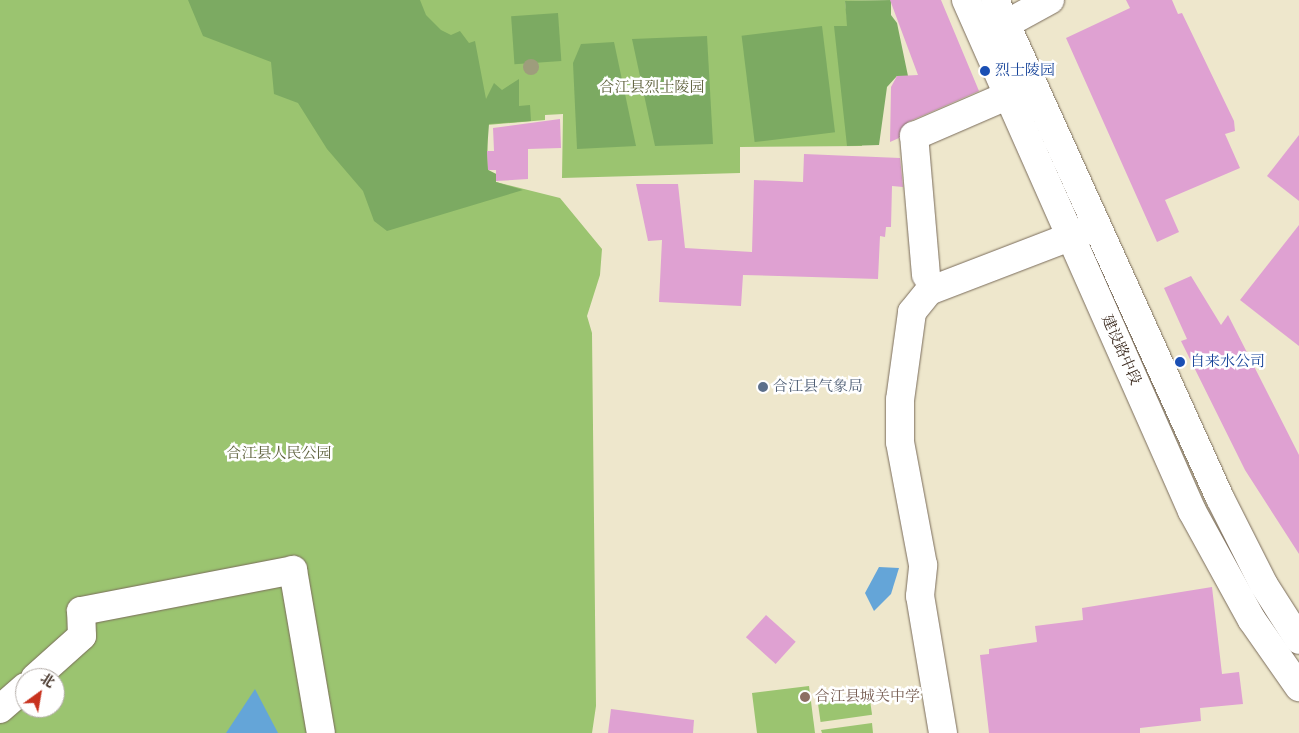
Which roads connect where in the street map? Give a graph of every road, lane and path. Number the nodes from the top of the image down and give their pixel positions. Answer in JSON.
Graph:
{"nodes":[{"id":1,"x":966,"y":0,"type":"edge"},
{"id":2,"x":996,"y":0,"type":"edge"},
{"id":3,"x":1050,"y":0,"type":"edge"},
{"id":4,"x":995,"y":30,"type":"junction"},
{"id":5,"x":1011,"y":94,"type":"junction"},
{"id":6,"x":1083,"y":232,"type":"junction"},
{"id":7,"x":926,"y":275,"type":"dead end"},
{"id":8,"x":1299,"y":640,"type":"edge"},
{"id":9,"x":46,"y":668,"type":"edge"},
{"id":10,"x":1299,"y":686,"type":"edge"},
{"id":11,"x":15,"y":696,"type":"edge"},
{"id":12,"x":0,"y":709,"type":"edge"},
{"id":13,"x":321,"y":733,"type":"edge"},
{"id":14,"x":943,"y":733,"type":"edge"}],
"edges":[{"from":1,"to":4,"type":"main road","name":"建设路中段"},
{"from":2,"to":4,"type":"main road","name":"建设路中段"},
{"from":3,"to":4,"type":"main road"},
{"from":4,"to":5,"type":"main road","name":"建设路中段"},
{"from":4,"to":6,"type":"main road","name":"建设路中段"},
{"from":5,"to":6,"type":"main road","name":"建设路中段"},
{"from":5,"to":7,"type":"main road"},
{"from":6,"to":8,"type":"main road","name":"建设路中段"},
{"from":6,"to":10,"type":"main road","name":"建设路中段"},
{"from":6,"to":14,"type":"main road"},
{"from":9,"to":13,"type":"main road"},
{"from":11,"to":12,"type":"main road"}]}
